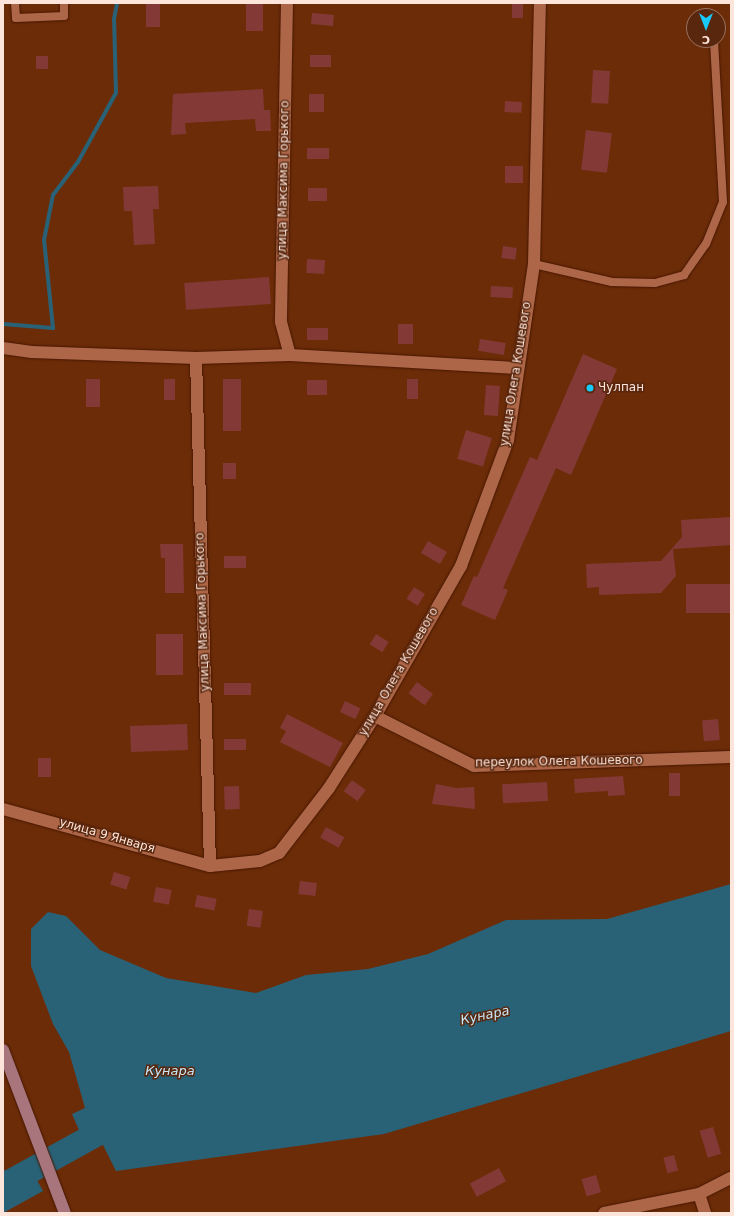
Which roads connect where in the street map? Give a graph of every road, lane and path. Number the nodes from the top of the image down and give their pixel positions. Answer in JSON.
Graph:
{"nodes":[{"id":1,"x":15,"y":3,"type":"edge"},
{"id":2,"x":64,"y":3,"type":"edge"},
{"id":3,"x":287,"y":3,"type":"edge"},
{"id":4,"x":540,"y":3,"type":"edge"},
{"id":5,"x":714,"y":48,"type":"edge"},
{"id":6,"x":534,"y":264,"type":"junction"},
{"id":7,"x":3,"y":348,"type":"edge"},
{"id":8,"x":290,"y":355,"type":"junction"},
{"id":9,"x":196,"y":358,"type":"junction"},
{"id":10,"x":518,"y":368,"type":"junction"},
{"id":11,"x":375,"y":716,"type":"junction"},
{"id":12,"x":731,"y":757,"type":"edge"},
{"id":13,"x":3,"y":809,"type":"edge"},
{"id":14,"x":210,"y":866,"type":"junction"},
{"id":15,"x":3,"y":1050,"type":"edge"},
{"id":16,"x":731,"y":1178,"type":"edge"},
{"id":17,"x":699,"y":1194,"type":"junction"},
{"id":18,"x":65,"y":1213,"type":"edge"},
{"id":19,"x":604,"y":1213,"type":"edge"},
{"id":20,"x":705,"y":1213,"type":"edge"}],
"edges":[{"from":1,"to":2,"type":"lane"},
{"from":3,"to":8,"type":"street","name":"улица Максима Горького"},
{"from":4,"to":6,"type":"street","name":"улица Олега Кошевого"},
{"from":5,"to":6,"type":"lane"},
{"from":6,"to":10,"type":"street","name":"улица Олега Кошевого"},
{"from":7,"to":9,"type":"street"},
{"from":8,"to":9,"type":"street"},
{"from":8,"to":10,"type":"street"},
{"from":9,"to":14,"type":"street","name":"улица Максима Горького"},
{"from":10,"to":11,"type":"street","name":"улица Олега Кошевого"},
{"from":11,"to":12,"type":"street","name":"переулок Олега Кошевого"},
{"from":11,"to":14,"type":"street","name":"улица Олега Кошевого"},
{"from":13,"to":14,"type":"street","name":"улица 9 Января"},
{"from":15,"to":18,"type":"street"},
{"from":16,"to":17,"type":"street"},
{"from":17,"to":19,"type":"street"},
{"from":17,"to":20,"type":"street"}]}
